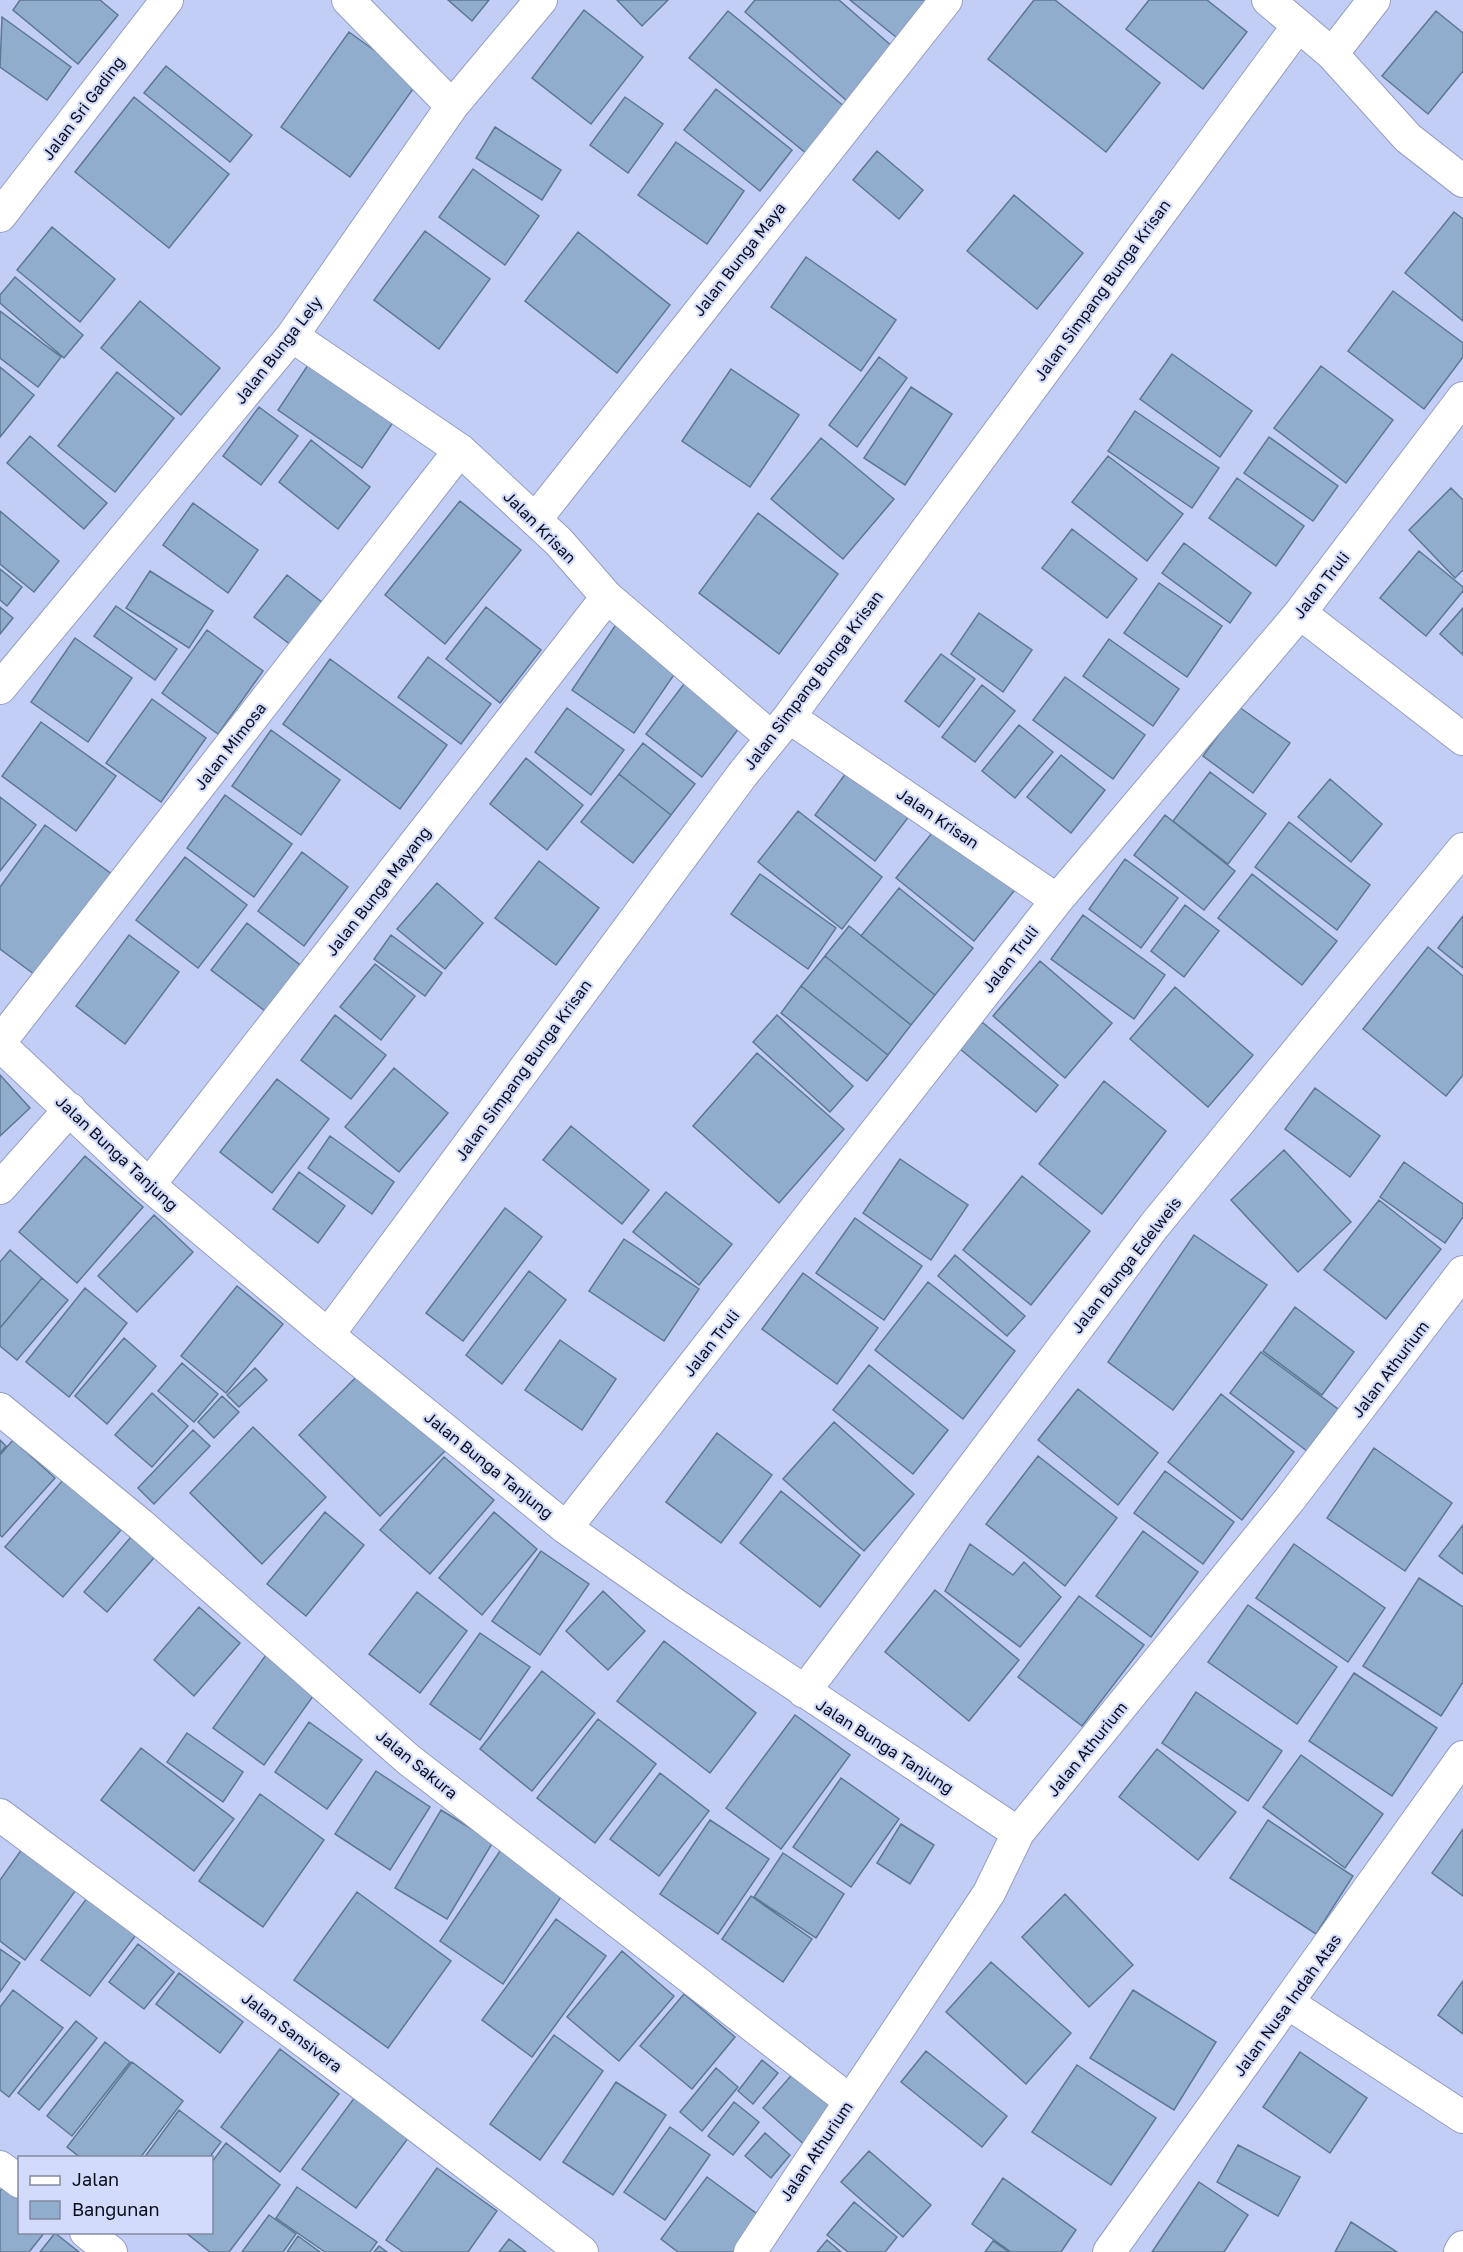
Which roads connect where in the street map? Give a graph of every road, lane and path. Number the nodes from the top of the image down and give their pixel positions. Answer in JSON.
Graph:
{"nodes":[{"id":1,"x":167,"y":0,"type":"edge"},
{"id":2,"x":348,"y":0,"type":"edge"},
{"id":3,"x":541,"y":0,"type":"edge"},
{"id":4,"x":946,"y":0,"type":"edge"},
{"id":5,"x":1268,"y":0,"type":"edge"},
{"id":6,"x":1374,"y":0,"type":"edge"},
{"id":7,"x":1298,"y":26,"type":"junction"},
{"id":8,"x":1332,"y":54,"type":"junction"},
{"id":9,"x":452,"y":106,"type":"junction"},
{"id":10,"x":1463,"y":181,"type":"edge"},
{"id":11,"x":0,"y":216,"type":"edge"},
{"id":12,"x":292,"y":336,"type":"junction"},
{"id":13,"x":1463,"y":398,"type":"edge"},
{"id":14,"x":460,"y":450,"type":"junction"},
{"id":15,"x":535,"y":520,"type":"junction"},
{"id":16,"x":607,"y":597,"type":"junction"},
{"id":17,"x":1300,"y":613,"type":"junction"},
{"id":18,"x":0,"y":688,"type":"edge"},
{"id":19,"x":780,"y":727,"type":"junction"},
{"id":20,"x":1463,"y":739,"type":"edge"},
{"id":21,"x":1463,"y":849,"type":"edge"},
{"id":22,"x":1057,"y":900,"type":"junction"},
{"id":23,"x":0,"y":1044,"type":"edge"},
{"id":24,"x":70,"y":1109,"type":"junction"},
{"id":25,"x":149,"y":1185,"type":"junction"},
{"id":26,"x":0,"y":1188,"type":"edge"},
{"id":27,"x":1463,"y":1272,"type":"edge"},
{"id":28,"x":327,"y":1335,"type":"junction"},
{"id":29,"x":0,"y":1409,"type":"edge"},
{"id":30,"x":566,"y":1528,"type":"junction"},
{"id":31,"x":804,"y":1692,"type":"junction"},
{"id":32,"x":1463,"y":1757,"type":"edge"},
{"id":33,"x":0,"y":1815,"type":"edge"},
{"id":34,"x":1018,"y":1833,"type":"junction"},
{"id":35,"x":1288,"y":2003,"type":"junction"},
{"id":36,"x":850,"y":2101,"type":"junction"},
{"id":37,"x":1463,"y":2116,"type":"edge"},
{"id":38,"x":0,"y":2167,"type":"edge"},
{"id":39,"x":18,"y":2180,"type":"edge"},
{"id":40,"x":88,"y":2234,"type":"edge"},
{"id":41,"x":1463,"y":2247,"type":"edge"},
{"id":42,"x":111,"y":2252,"type":"edge"},
{"id":43,"x":582,"y":2252,"type":"edge"},
{"id":44,"x":750,"y":2252,"type":"edge"},
{"id":45,"x":1109,"y":2252,"type":"edge"},
{"id":46,"x":1460,"y":2252,"type":"edge"}],
"edges":[{"from":1,"to":11,"type":"street","name":"Jalan Sri Gading"},
{"from":2,"to":9,"type":"street"},
{"from":3,"to":9,"type":"street","name":"Jalan Bunga Lely"},
{"from":4,"to":15,"type":"street","name":"Jalan Bunga Maya"},
{"from":5,"to":7,"type":"street"},
{"from":6,"to":8,"type":"street"},
{"from":7,"to":8,"type":"street"},
{"from":7,"to":19,"type":"street","name":"Jalan Simpang Bunga Krisan"},
{"from":8,"to":10,"type":"street"},
{"from":9,"to":12,"type":"street","name":"Jalan Bunga Lely"},
{"from":12,"to":14,"type":"street","name":"Jalan Krisan"},
{"from":12,"to":18,"type":"street","name":"Jalan Bunga Lely"},
{"from":13,"to":17,"type":"street","name":"Jalan Truli"},
{"from":14,"to":15,"type":"street","name":"Jalan Krisan"},
{"from":14,"to":23,"type":"street","name":"Jalan Mimosa"},
{"from":15,"to":16,"type":"street","name":"Jalan Krisan"},
{"from":16,"to":19,"type":"street","name":"Jalan Krisan"},
{"from":16,"to":25,"type":"street","name":"Jalan Bunga Mayang"},
{"from":17,"to":20,"type":"street"},
{"from":17,"to":22,"type":"street","name":"Jalan Truli"},
{"from":19,"to":22,"type":"street","name":"Jalan Krisan"},
{"from":19,"to":28,"type":"street","name":"Jalan Simpang Bunga Krisan"},
{"from":21,"to":31,"type":"street","name":"Jalan Bunga Edelweis"},
{"from":22,"to":30,"type":"street","name":"Jalan Truli"},
{"from":23,"to":24,"type":"street","name":"Jalan Bunga Tanjung"},
{"from":24,"to":25,"type":"street","name":"Jalan Bunga Tanjung"},
{"from":24,"to":26,"type":"street"},
{"from":25,"to":28,"type":"street","name":"Jalan Bunga Tanjung"},
{"from":27,"to":34,"type":"street","name":"Jalan Athurium"},
{"from":28,"to":30,"type":"street","name":"Jalan Bunga Tanjung"},
{"from":29,"to":36,"type":"street","name":"Jalan Sakura"},
{"from":30,"to":31,"type":"street","name":"Jalan Bunga Tanjung"},
{"from":31,"to":34,"type":"street","name":"Jalan Bunga Tanjung"},
{"from":32,"to":35,"type":"street","name":"Jalan Nusa Indah Atas"},
{"from":33,"to":43,"type":"street","name":"Jalan Sansivera"},
{"from":34,"to":36,"type":"street","name":"Jalan Athurium"},
{"from":35,"to":37,"type":"street"},
{"from":35,"to":45,"type":"street","name":"Jalan Nusa Indah Atas"},
{"from":36,"to":44,"type":"street","name":"Jalan Athurium"},
{"from":38,"to":39,"type":"street"},
{"from":40,"to":42,"type":"street"},
{"from":41,"to":46,"type":"street"}]}
